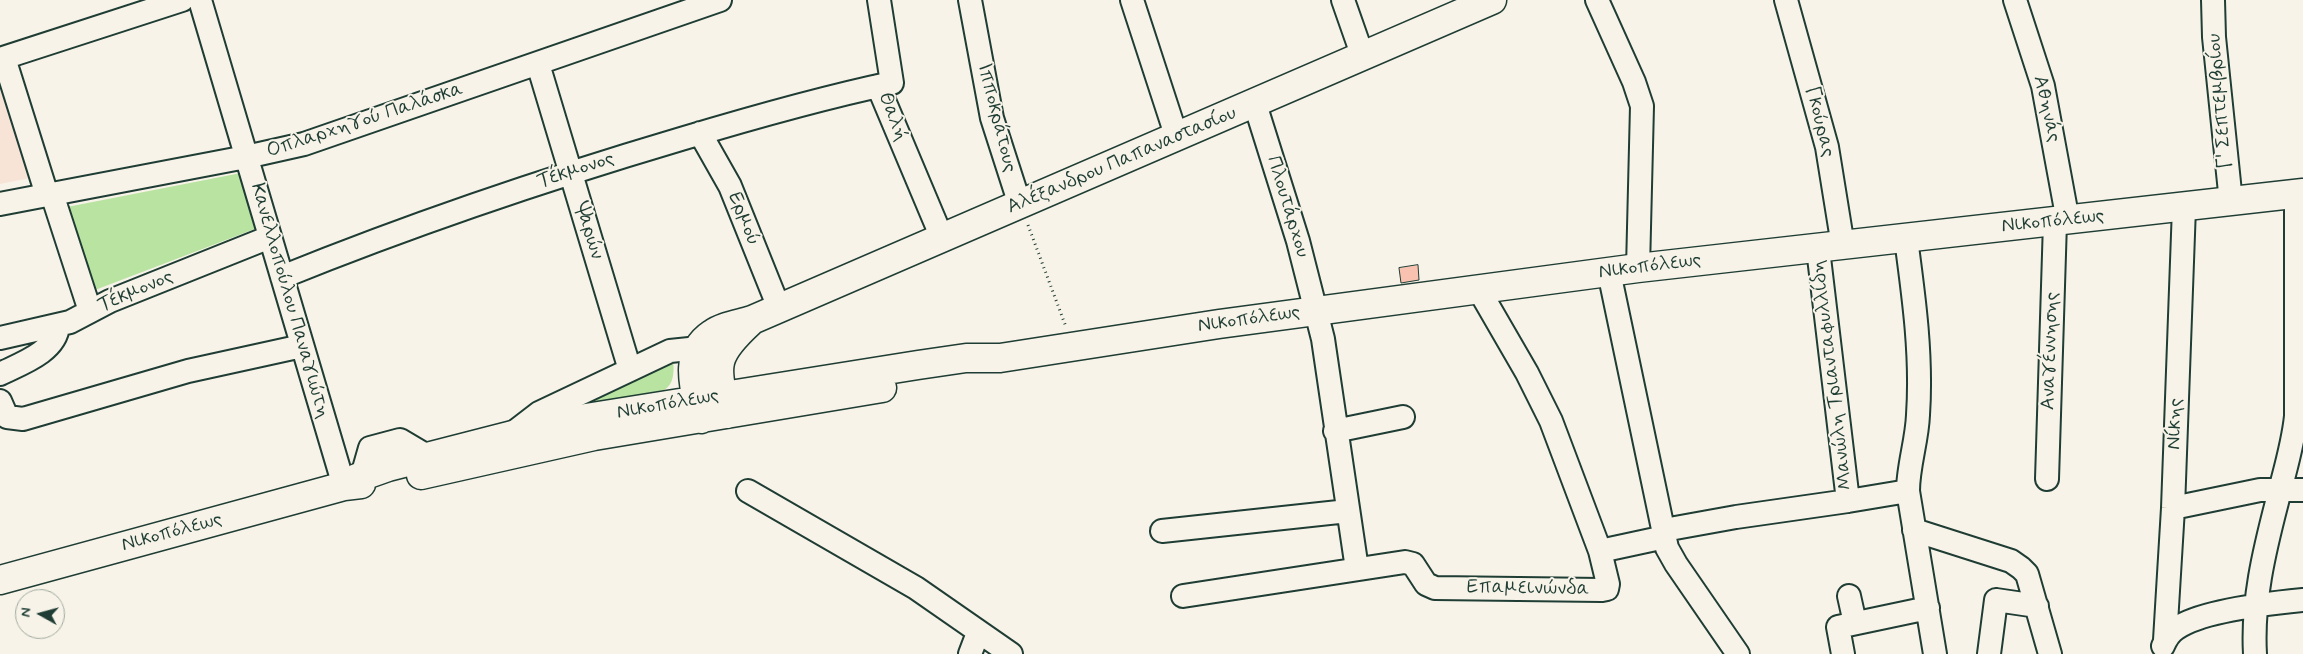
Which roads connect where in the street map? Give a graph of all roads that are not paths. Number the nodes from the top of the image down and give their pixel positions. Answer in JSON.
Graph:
{"nodes":[{"id":1,"x":182,"y":0,"type":"edge"},
{"id":2,"x":200,"y":0,"type":"edge"},
{"id":3,"x":720,"y":0,"type":"edge"},
{"id":4,"x":879,"y":0,"type":"edge"},
{"id":5,"x":970,"y":0,"type":"edge"},
{"id":6,"x":1132,"y":0,"type":"edge"},
{"id":7,"x":1343,"y":0,"type":"edge"},
{"id":8,"x":1492,"y":0,"type":"edge"},
{"id":9,"x":1597,"y":0,"type":"edge"},
{"id":10,"x":1786,"y":0,"type":"edge"},
{"id":11,"x":2015,"y":0,"type":"edge"},
{"id":12,"x":2212,"y":0,"type":"edge"},
{"id":13,"x":1363,"y":56,"type":"junction"},
{"id":14,"x":2,"y":58,"type":"edge"},
{"id":15,"x":538,"y":64,"type":"junction"},
{"id":16,"x":878,"y":86,"type":"junction"},
{"id":17,"x":1255,"y":104,"type":"junction"},
{"id":18,"x":700,"y":133,"type":"junction"},
{"id":19,"x":1177,"y":138,"type":"junction"},
{"id":20,"x":246,"y":158,"type":"junction"},
{"id":21,"x":570,"y":172,"type":"junction"},
{"id":22,"x":2299,"y":193,"type":"edge"},
{"id":23,"x":50,"y":195,"type":"junction"},
{"id":24,"x":2231,"y":202,"type":"junction"},
{"id":25,"x":0,"y":204,"type":"edge"},
{"id":26,"x":1020,"y":205,"type":"junction"},
{"id":27,"x":2184,"y":207,"type":"junction"},
{"id":28,"x":2062,"y":222,"type":"junction"},
{"id":29,"x":270,"y":237,"type":"junction"},
{"id":30,"x":942,"y":238,"type":"junction"},
{"id":31,"x":1906,"y":239,"type":"junction"},
{"id":32,"x":1831,"y":247,"type":"junction"},
{"id":33,"x":1638,"y":268,"type":"junction"},
{"id":34,"x":1609,"y":272,"type":"junction"},
{"id":35,"x":282,"y":277,"type":"junction"},
{"id":36,"x":1478,"y":290,"type":"junction"},
{"id":37,"x":779,"y":308,"type":"junction"},
{"id":38,"x":1317,"y":310,"type":"junction"},
{"id":39,"x":90,"y":311,"type":"junction"},
{"id":40,"x":58,"y":326,"type":"junction"},
{"id":41,"x":746,"y":326,"type":"junction"},
{"id":42,"x":0,"y":338,"type":"edge"},
{"id":43,"x":302,"y":346,"type":"junction"},
{"id":44,"x":699,"y":348,"type":"junction"},
{"id":45,"x":1000,"y":358,"type":"junction"},
{"id":46,"x":630,"y":370,"type":"junction"},
{"id":47,"x":0,"y":374,"type":"edge"},
{"id":48,"x":755,"y":391,"type":"junction"},
{"id":49,"x":0,"y":402,"type":"edge"},
{"id":50,"x":712,"y":408,"type":"junction"},
{"id":51,"x":1403,"y":417,"type":"dead end"},
{"id":52,"x":2301,"y":420,"type":"edge"},
{"id":53,"x":1335,"y":431,"type":"junction"},
{"id":54,"x":513,"y":434,"type":"junction"},
{"id":55,"x":2047,"y":479,"type":"dead end"},
{"id":56,"x":353,"y":481,"type":"junction"},
{"id":57,"x":2280,"y":489,"type":"junction"},
{"id":58,"x":2303,"y":490,"type":"edge"},
{"id":59,"x":748,"y":491,"type":"dead end"},
{"id":60,"x":1908,"y":491,"type":"junction"},
{"id":61,"x":1848,"y":501,"type":"junction"},
{"id":62,"x":2173,"y":508,"type":"junction"},
{"id":63,"x":1348,"y":511,"type":"junction"},
{"id":64,"x":1914,"y":530,"type":"junction"},
{"id":65,"x":1162,"y":531,"type":"dead end"},
{"id":66,"x":1664,"y":534,"type":"junction"},
{"id":67,"x":1600,"y":551,"type":"junction"},
{"id":68,"x":1357,"y":569,"type":"junction"},
{"id":69,"x":0,"y":580,"type":"edge"},
{"id":70,"x":1183,"y":596,"type":"dead end"},
{"id":71,"x":1850,"y":596,"type":"dead end"},
{"id":72,"x":2303,"y":600,"type":"edge"},
{"id":73,"x":2037,"y":606,"type":"junction"},
{"id":74,"x":2255,"y":606,"type":"junction"},
{"id":75,"x":1928,"y":608,"type":"junction"},
{"id":76,"x":1855,"y":623,"type":"junction"},
{"id":77,"x":978,"y":633,"type":"junction"},
{"id":78,"x":2163,"y":647,"type":"edge"},
{"id":79,"x":970,"y":654,"type":"edge"},
{"id":80,"x":1011,"y":654,"type":"edge"},
{"id":81,"x":1738,"y":654,"type":"edge"},
{"id":82,"x":1843,"y":654,"type":"edge"},
{"id":83,"x":1935,"y":654,"type":"edge"},
{"id":84,"x":1989,"y":654,"type":"edge"},
{"id":85,"x":2050,"y":654,"type":"edge"},
{"id":86,"x":2255,"y":654,"type":"edge"}],
"edges":[{"from":1,"to":14,"type":"street"},
{"from":2,"to":20,"type":"street","name":"Κανελλοπούλου Παναγιώτη"},
{"from":3,"to":15,"type":"street","name":"Οπλαρχηγού Παλάσκα"},
{"from":4,"to":16,"type":"street","name":"Θαλή"},
{"from":5,"to":26,"type":"street","name":"Ιπποκράτους"},
{"from":6,"to":19,"type":"street"},
{"from":7,"to":13,"type":"street"},
{"from":8,"to":13,"type":"main road","name":"Αλέξανδρου Παπαναστασίου"},
{"from":9,"to":33,"type":"street"},
{"from":10,"to":32,"type":"street","name":"Γκούρας"},
{"from":11,"to":28,"type":"street","name":"Αθηνάς"},
{"from":12,"to":24,"type":"street","name":"Γ' Σεπτεμβρίου"},
{"from":13,"to":17,"type":"main road","name":"Αλέξανδρου Παπαναστασίου"},
{"from":14,"to":23,"type":"street"},
{"from":15,"to":20,"type":"street","name":"Οπλαρχηγού Παλάσκα"},
{"from":15,"to":21,"type":"street","name":"Ψαρών"},
{"from":16,"to":18,"type":"street","name":"Τέκμονος"},
{"from":16,"to":30,"type":"street","name":"Θαλή"},
{"from":17,"to":19,"type":"main road","name":"Αλέξανδρου Παπαναστασίου"},
{"from":17,"to":38,"type":"street","name":"Πλουτάρχου"},
{"from":18,"to":21,"type":"street","name":"Τέκμονος"},
{"from":18,"to":37,"type":"street","name":"Ερμού"},
{"from":19,"to":26,"type":"main road","name":"Αλέξανδρου Παπαναστασίου"},
{"from":20,"to":23,"type":"street","name":"Οπλαρχηγού Παλάσκα"},
{"from":20,"to":29,"type":"street","name":"Κανελλοπούλου Παναγιώτη"},
{"from":21,"to":35,"type":"street","name":"Τέκμονος"},
{"from":21,"to":46,"type":"street","name":"Ψαρών"},
{"from":22,"to":24,"type":"main road","name":"Νικοπόλεως"},
{"from":22,"to":52,"type":"street"},
{"from":23,"to":25,"type":"street","name":"Οπλαρχηγού Παλάσκα"},
{"from":23,"to":39,"type":"street"},
{"from":24,"to":27,"type":"main road","name":"Νικοπόλεως"},
{"from":26,"to":30,"type":"main road","name":"Αλέξανδρου Παπαναστασίου"},
{"from":27,"to":28,"type":"main road","name":"Νικοπόλεως"},
{"from":27,"to":62,"type":"street","name":"Νίκης"},
{"from":28,"to":31,"type":"main road","name":"Νικοπόλεως"},
{"from":28,"to":55,"type":"street","name":"Αναγέννησης"},
{"from":29,"to":35,"type":"street","name":"Κανελλοπούλου Παναγιώτη"},
{"from":29,"to":39,"type":"street","name":"Τέκμονος"},
{"from":30,"to":37,"type":"main road","name":"Αλέξανδρου Παπαναστασίου"},
{"from":31,"to":32,"type":"main road","name":"Νικοπόλεως"},
{"from":31,"to":60,"type":"street"},
{"from":32,"to":33,"type":"main road","name":"Νικοπόλεως"},
{"from":32,"to":61,"type":"street","name":"Μανώλη Τριανταφυλλίδη"},
{"from":33,"to":34,"type":"main road","name":"Νικοπόλεως"},
{"from":34,"to":36,"type":"main road","name":"Νικοπόλεως"},
{"from":34,"to":66,"type":"street"},
{"from":35,"to":43,"type":"street","name":"Κανελλοπούλου Παναγιώτη"},
{"from":36,"to":38,"type":"main road","name":"Νικοπόλεως"},
{"from":36,"to":67,"type":"street"},
{"from":37,"to":41,"type":"main road","name":"Αλέξανδρου Παπαναστασίου"},
{"from":38,"to":45,"type":"main road","name":"Νικοπόλεως"},
{"from":38,"to":53,"type":"street","name":"Πλουτάρχου"},
{"from":39,"to":40,"type":"street","name":"Τέκμονος"},
{"from":40,"to":42,"type":"street","name":"Τέκμονος"},
{"from":40,"to":47,"type":"street"},
{"from":41,"to":44,"type":"main road","name":"Αλέξανδρου Παπαναστασίου"},
{"from":41,"to":48,"type":"main road"},
{"from":41,"to":50,"type":"main road","name":"Αλέξανδρου Παπαναστασίου"},
{"from":43,"to":49,"type":"street"},
{"from":43,"to":56,"type":"street","name":"Κανελλοπούλου Παναγιώτη"},
{"from":44,"to":46,"type":"street"},
{"from":44,"to":50,"type":"main road"},
{"from":45,"to":48,"type":"main road","name":"Νικοπόλεως"},
{"from":45,"to":50,"type":"main road","name":"Νικοπόλεως"},
{"from":46,"to":54,"type":"street"},
{"from":48,"to":50,"type":"main road","name":"Νικοπόλεως"},
{"from":50,"to":54,"type":"main road","name":"Νικοπόλεως"},
{"from":50,"to":56,"type":"main road","name":"Νικοπόλεως"},
{"from":51,"to":53,"type":"street"},
{"from":52,"to":57,"type":"street"},
{"from":53,"to":63,"type":"street","name":"Πλουτάρχου"},
{"from":54,"to":56,"type":"main road","name":"Νικοπόλεως"},
{"from":56,"to":69,"type":"main road","name":"Νικοπόλεως"},
{"from":57,"to":58,"type":"street"},
{"from":57,"to":62,"type":"street"},
{"from":57,"to":74,"type":"street"},
{"from":59,"to":77,"type":"street"},
{"from":60,"to":61,"type":"street","name":"Μανώλη Τριανταφυλλίδη"},
{"from":60,"to":64,"type":"street"},
{"from":61,"to":66,"type":"street","name":"Επαμεινώνδα"},
{"from":62,"to":78,"type":"street","name":"Νίκης"},
{"from":63,"to":65,"type":"street"},
{"from":63,"to":68,"type":"street","name":"Πλουτάρχου"},
{"from":64,"to":73,"type":"street"},
{"from":64,"to":75,"type":"street"},
{"from":66,"to":67,"type":"street","name":"Επαμεινώνδα"},
{"from":66,"to":81,"type":"street"},
{"from":67,"to":68,"type":"street","name":"Επαμεινώνδα"},
{"from":68,"to":70,"type":"street"},
{"from":71,"to":76,"type":"street"},
{"from":72,"to":74,"type":"street"},
{"from":73,"to":84,"type":"street"},
{"from":73,"to":85,"type":"street"},
{"from":74,"to":78,"type":"street"},
{"from":74,"to":86,"type":"street"},
{"from":75,"to":76,"type":"street"},
{"from":75,"to":83,"type":"street"},
{"from":76,"to":82,"type":"street"},
{"from":77,"to":79,"type":"street"},
{"from":77,"to":80,"type":"street"}]}
